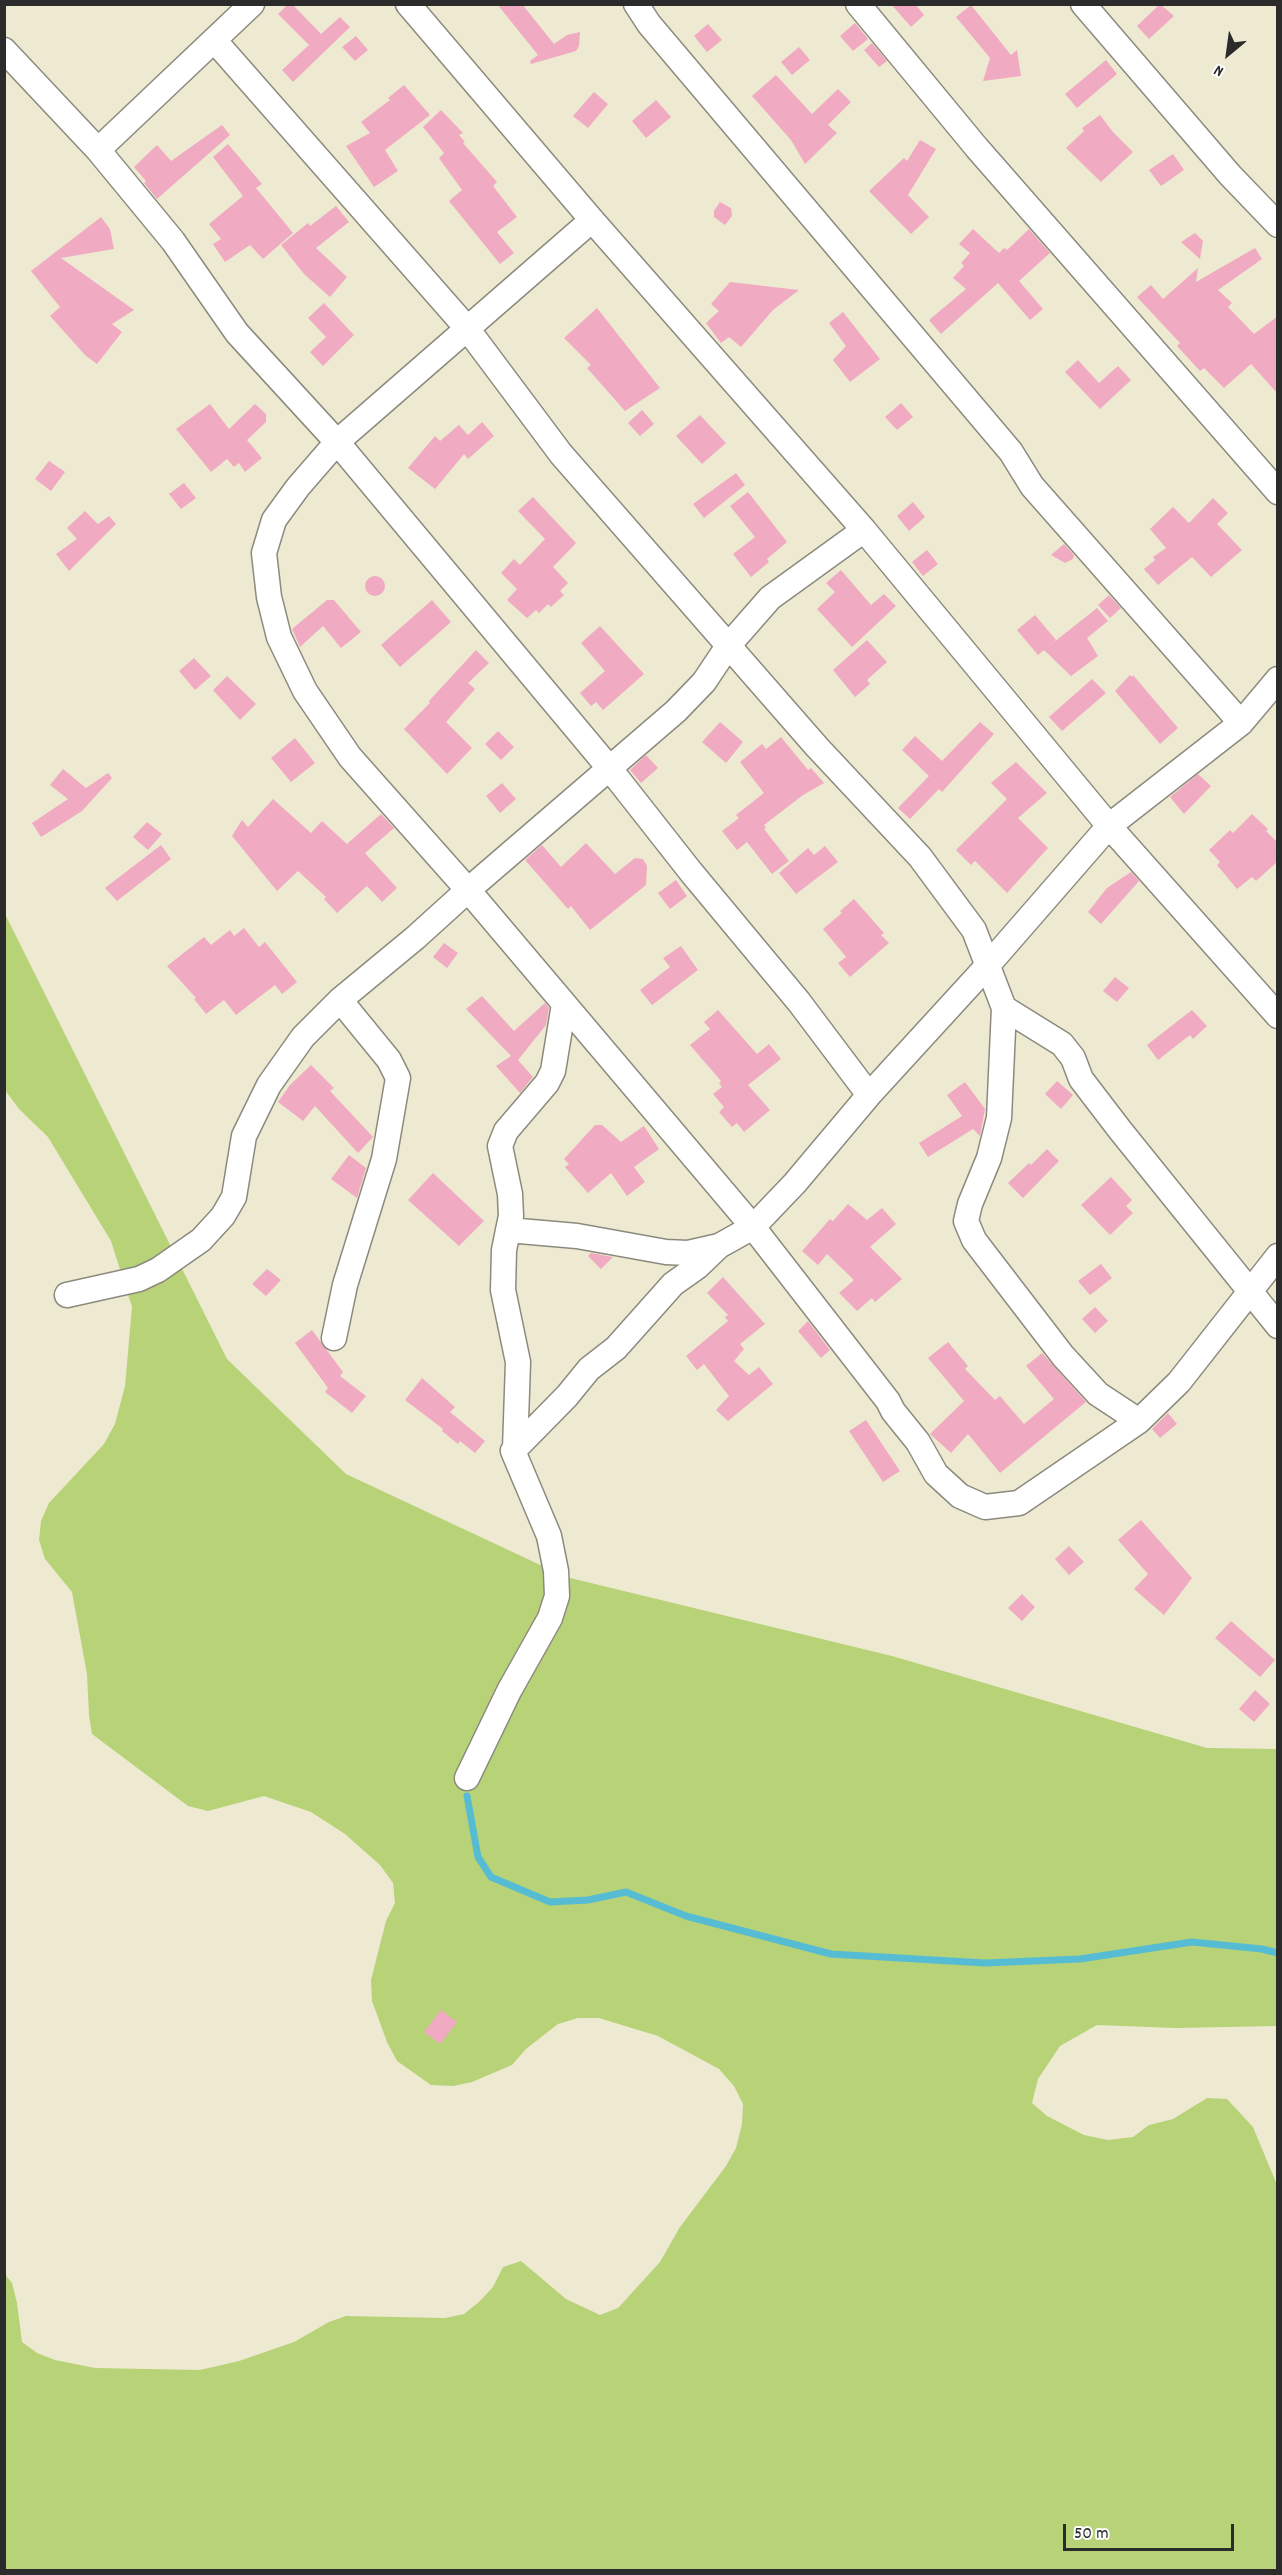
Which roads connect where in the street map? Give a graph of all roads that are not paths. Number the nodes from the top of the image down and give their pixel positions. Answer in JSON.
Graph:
{"nodes":[{"id":1,"x":252,"y":4,"type":"edge"},
{"id":2,"x":408,"y":4,"type":"edge"},
{"id":3,"x":636,"y":4,"type":"edge"},
{"id":4,"x":858,"y":4,"type":"edge"},
{"id":5,"x":1083,"y":4,"type":"edge"},
{"id":6,"x":214,"y":40,"type":"junction"},
{"id":7,"x":4,"y":50,"type":"edge"},
{"id":8,"x":98,"y":150,"type":"junction"},
{"id":9,"x":592,"y":220,"type":"junction"},
{"id":10,"x":1278,"y":225,"type":"edge"},
{"id":11,"x":466,"y":327,"type":"junction"},
{"id":12,"x":337,"y":442,"type":"junction"},
{"id":13,"x":1278,"y":492,"type":"edge"},
{"id":14,"x":864,"y":530,"type":"junction"},
{"id":15,"x":728,"y":646,"type":"junction"},
{"id":16,"x":1278,"y":679,"type":"edge"},
{"id":17,"x":1241,"y":723,"type":"junction"},
{"id":18,"x":610,"y":769,"type":"junction"},
{"id":19,"x":1109,"y":826,"type":"junction"},
{"id":20,"x":468,"y":890,"type":"junction"},
{"id":21,"x":988,"y":966,"type":"junction"},
{"id":22,"x":340,"y":1000,"type":"junction"},
{"id":23,"x":564,"y":1004,"type":"junction"},
{"id":24,"x":1004,"y":1008,"type":"junction"},
{"id":25,"x":1278,"y":1016,"type":"edge"},
{"id":26,"x":869,"y":1095,"type":"junction"},
{"id":27,"x":753,"y":1227,"type":"junction"},
{"id":28,"x":508,"y":1230,"type":"junction"},
{"id":29,"x":718,"y":1246,"type":"junction"},
{"id":30,"x":1278,"y":1256,"type":"edge"},
{"id":31,"x":1249,"y":1291,"type":"junction"},
{"id":32,"x":66,"y":1295,"type":"dead end"},
{"id":33,"x":1278,"y":1326,"type":"edge"},
{"id":34,"x":334,"y":1338,"type":"dead end"},
{"id":35,"x":1138,"y":1421,"type":"junction"},
{"id":36,"x":515,"y":1449,"type":"junction"},
{"id":37,"x":467,"y":1778,"type":"dead end"}],
"edges":[{"from":1,"to":6,"type":"street"},
{"from":2,"to":9,"type":"street"},
{"from":3,"to":17,"type":"street"},
{"from":4,"to":13,"type":"street"},
{"from":5,"to":10,"type":"street"},
{"from":6,"to":8,"type":"street"},
{"from":6,"to":11,"type":"street"},
{"from":7,"to":8,"type":"street"},
{"from":8,"to":12,"type":"street"},
{"from":9,"to":11,"type":"street"},
{"from":9,"to":14,"type":"street"},
{"from":11,"to":12,"type":"street"},
{"from":11,"to":15,"type":"street"},
{"from":12,"to":18,"type":"street"},
{"from":12,"to":20,"type":"street"},
{"from":14,"to":15,"type":"street"},
{"from":14,"to":19,"type":"street"},
{"from":15,"to":18,"type":"street"},
{"from":15,"to":21,"type":"street"},
{"from":16,"to":17,"type":"street"},
{"from":17,"to":19,"type":"street"},
{"from":18,"to":20,"type":"street"},
{"from":18,"to":26,"type":"street"},
{"from":19,"to":21,"type":"street"},
{"from":19,"to":25,"type":"street"},
{"from":20,"to":22,"type":"street"},
{"from":20,"to":23,"type":"street"},
{"from":21,"to":24,"type":"street"},
{"from":21,"to":26,"type":"street"},
{"from":22,"to":32,"type":"street"},
{"from":22,"to":34,"type":"street"},
{"from":23,"to":27,"type":"street"},
{"from":23,"to":28,"type":"street"},
{"from":24,"to":31,"type":"street"},
{"from":24,"to":35,"type":"street"},
{"from":26,"to":27,"type":"street"},
{"from":27,"to":29,"type":"street"},
{"from":27,"to":35,"type":"street"},
{"from":28,"to":29,"type":"street"},
{"from":28,"to":36,"type":"street"},
{"from":29,"to":36,"type":"street"},
{"from":30,"to":31,"type":"street"},
{"from":31,"to":33,"type":"street"},
{"from":31,"to":35,"type":"street"},
{"from":36,"to":37,"type":"street"}]}
